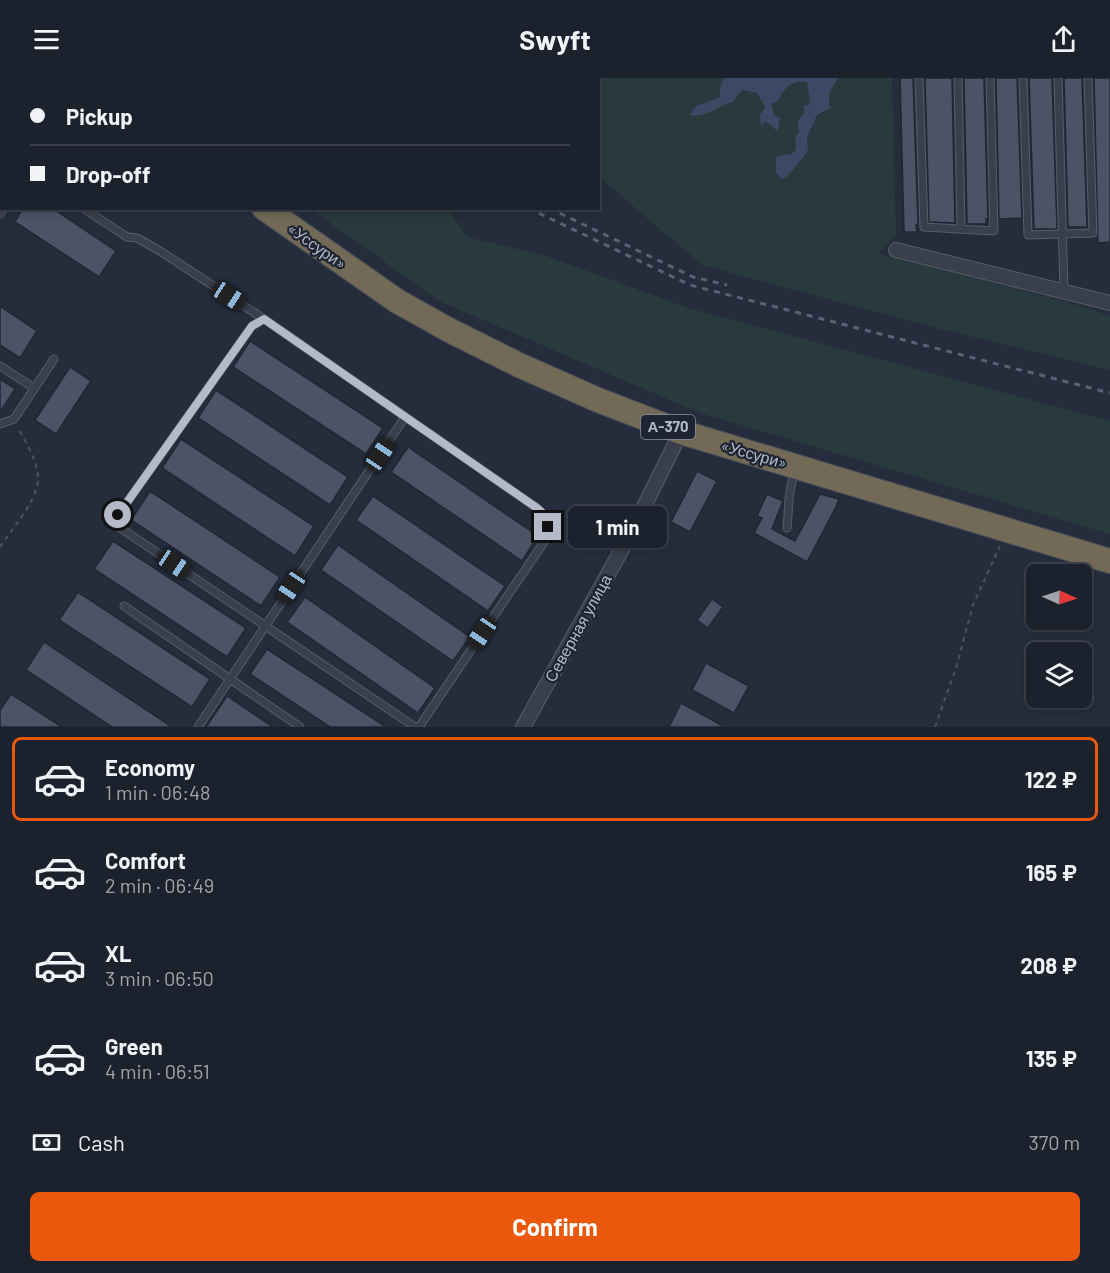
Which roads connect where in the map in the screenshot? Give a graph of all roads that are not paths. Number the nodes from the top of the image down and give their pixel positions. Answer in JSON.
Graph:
{"nodes":[{"id":1,"x":919,"y":78,"type":"edge"},
{"id":2,"x":958,"y":78,"type":"edge"},
{"id":3,"x":990,"y":78,"type":"edge"},
{"id":4,"x":1023,"y":78,"type":"edge"},
{"id":5,"x":1058,"y":78,"type":"edge"},
{"id":6,"x":1088,"y":78,"type":"edge"},
{"id":7,"x":86,"y":210,"type":"edge"},
{"id":8,"x":267,"y":210,"type":"edge"},
{"id":9,"x":961,"y":228,"type":"junction"},
{"id":10,"x":1063,"y":234,"type":"junction"},
{"id":11,"x":896,"y":250,"type":"dead end"},
{"id":12,"x":1064,"y":291,"type":"junction"},
{"id":13,"x":1110,"y":303,"type":"edge"},
{"id":14,"x":264,"y":319,"type":"junction"},
{"id":15,"x":54,"y":359,"type":"dead end"},
{"id":16,"x":0,"y":366,"type":"edge"},
{"id":17,"x":34,"y":388,"type":"junction"},
{"id":18,"x":405,"y":417,"type":"junction"},
{"id":19,"x":0,"y":424,"type":"edge"},
{"id":20,"x":681,"y":432,"type":"junction"},
{"id":21,"x":797,"y":466,"type":"junction"},
{"id":22,"x":787,"y":528,"type":"dead end"},
{"id":23,"x":1110,"y":561,"type":"edge"},
{"id":24,"x":124,"y":606,"type":"dead end"},
{"id":25,"x":266,"y":625,"type":"junction"},
{"id":26,"x":231,"y":680,"type":"junction"},
{"id":27,"x":198,"y":727,"type":"edge"},
{"id":28,"x":300,"y":727,"type":"edge"},
{"id":29,"x":417,"y":727,"type":"edge"},
{"id":30,"x":524,"y":727,"type":"edge"}],
"edges":[{"from":1,"to":9,"type":"lane"},
{"from":2,"to":9,"type":"lane"},
{"from":3,"to":9,"type":"lane"},
{"from":4,"to":10,"type":"lane"},
{"from":5,"to":10,"type":"lane"},
{"from":6,"to":10,"type":"lane"},
{"from":7,"to":14,"type":"lane"},
{"from":8,"to":20,"type":"highway","name":"«Уссури»","number":"А-370"},
{"from":10,"to":12,"type":"lane"},
{"from":11,"to":12,"type":"street"},
{"from":12,"to":13,"type":"street"},
{"from":14,"to":18,"type":"lane"},
{"from":14,"to":25,"type":"lane"},
{"from":15,"to":17,"type":"lane"},
{"from":16,"to":17,"type":"lane"},
{"from":17,"to":19,"type":"lane"},
{"from":18,"to":25,"type":"lane"},
{"from":18,"to":29,"type":"lane"},
{"from":20,"to":21,"type":"highway","name":"«Уссури»","number":"А-370"},
{"from":20,"to":30,"type":"street","name":"Северная улица"},
{"from":21,"to":22,"type":"lane"},
{"from":21,"to":23,"type":"highway","name":"«Уссури»","number":"А-370"},
{"from":24,"to":26,"type":"lane"},
{"from":25,"to":26,"type":"lane"},
{"from":25,"to":29,"type":"lane"},
{"from":26,"to":27,"type":"lane"},
{"from":26,"to":28,"type":"lane"}]}
